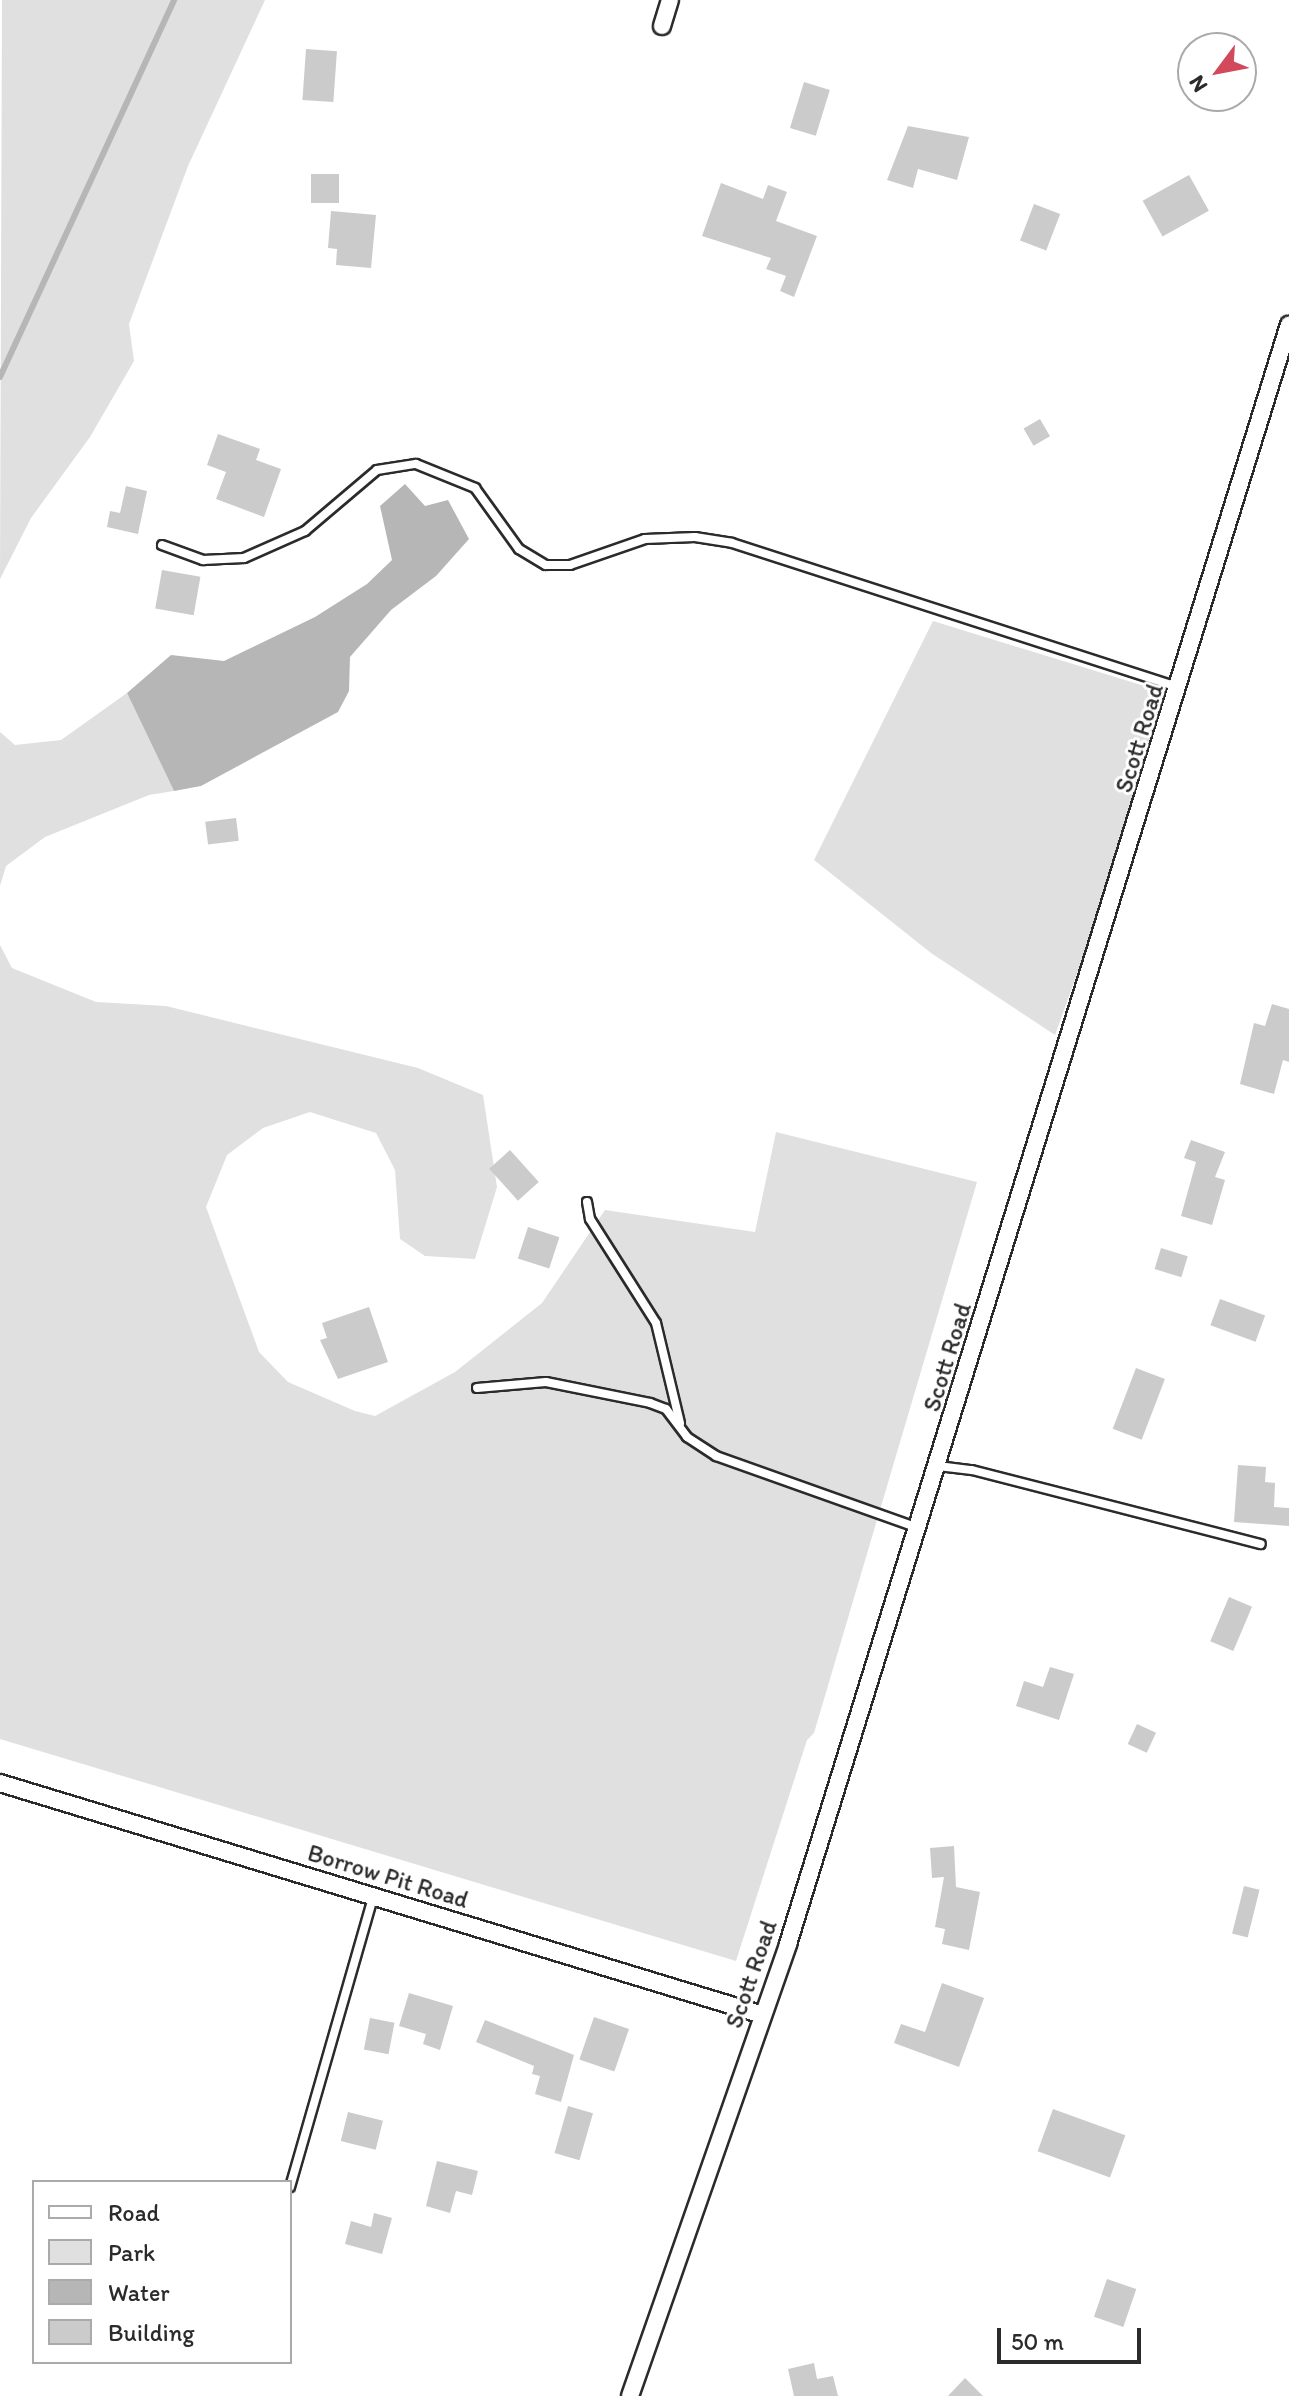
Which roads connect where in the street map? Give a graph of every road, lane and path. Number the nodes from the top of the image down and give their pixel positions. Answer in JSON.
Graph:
{"nodes":[{"id":1,"x":670,"y":0,"type":"edge"},
{"id":2,"x":662,"y":26,"type":"dead end"},
{"id":3,"x":1289,"y":325,"type":"edge"},
{"id":4,"x":162,"y":545,"type":"dead end"},
{"id":5,"x":1180,"y":687,"type":"junction"},
{"id":6,"x":587,"y":1202,"type":"dead end"},
{"id":7,"x":477,"y":1388,"type":"dead end"},
{"id":8,"x":680,"y":1424,"type":"junction"},
{"id":9,"x":938,"y":1466,"type":"junction"},
{"id":10,"x":918,"y":1528,"type":"junction"},
{"id":11,"x":1261,"y":1544,"type":"dead end"},
{"id":12,"x":0,"y":1783,"type":"edge"},
{"id":13,"x":373,"y":1896,"type":"junction"},
{"id":14,"x":763,"y":2015,"type":"junction"},
{"id":15,"x":292,"y":2180,"type":"edge"},
{"id":16,"x":630,"y":2396,"type":"edge"}],
"edges":[{"from":1,"to":2,"type":"street"},
{"from":3,"to":5,"type":"street","name":"Scott Road"},
{"from":4,"to":5,"type":"lane"},
{"from":5,"to":9,"type":"street","name":"Scott Road"},
{"from":6,"to":8,"type":"lane"},
{"from":7,"to":8,"type":"lane"},
{"from":8,"to":10,"type":"lane"},
{"from":9,"to":10,"type":"street","name":"Scott Road"},
{"from":9,"to":11,"type":"lane"},
{"from":10,"to":14,"type":"street","name":"Scott Road"},
{"from":12,"to":13,"type":"street","name":"Borrow Pit Road"},
{"from":13,"to":14,"type":"street","name":"Borrow Pit Road"},
{"from":13,"to":15,"type":"lane"},
{"from":14,"to":16,"type":"street","name":"Scott Road"}]}
